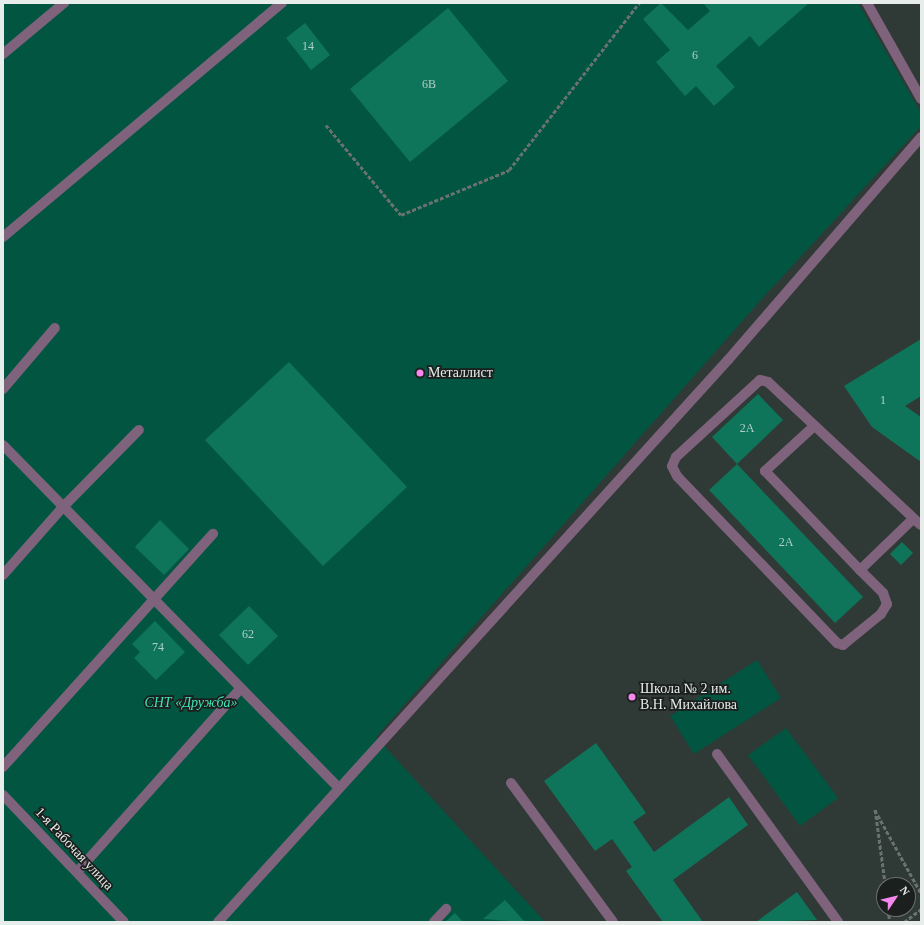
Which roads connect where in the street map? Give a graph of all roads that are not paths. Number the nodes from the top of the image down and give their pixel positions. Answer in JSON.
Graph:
{"nodes":[{"id":1,"x":64,"y":3,"type":"edge"},
{"id":2,"x":282,"y":3,"type":"edge"},
{"id":3,"x":867,"y":3,"type":"edge"},
{"id":4,"x":3,"y":54,"type":"edge"},
{"id":5,"x":921,"y":99,"type":"edge"},
{"id":6,"x":921,"y":137,"type":"edge"},
{"id":7,"x":3,"y":237,"type":"edge"},
{"id":8,"x":55,"y":328,"type":"dead end"},
{"id":9,"x":3,"y":389,"type":"edge"},
{"id":10,"x":812,"y":428,"type":"junction"},
{"id":11,"x":139,"y":430,"type":"dead end"},
{"id":12,"x":3,"y":446,"type":"edge"},
{"id":13,"x":63,"y":507,"type":"junction"},
{"id":14,"x":917,"y":522,"type":"edge"},
{"id":15,"x":214,"y":534,"type":"dead end"},
{"id":16,"x":860,"y":570,"type":"junction"},
{"id":17,"x":3,"y":575,"type":"edge"},
{"id":18,"x":152,"y":597,"type":"junction"},
{"id":19,"x":241,"y":688,"type":"junction"},
{"id":20,"x":717,"y":754,"type":"dead end"},
{"id":21,"x":3,"y":767,"type":"edge"},
{"id":22,"x":511,"y":782,"type":"dead end"},
{"id":23,"x":339,"y":788,"type":"junction"},
{"id":24,"x":3,"y":795,"type":"edge"},
{"id":25,"x":77,"y":872,"type":"junction"},
{"id":26,"x":446,"y":909,"type":"dead end"},
{"id":27,"x":124,"y":922,"type":"edge"},
{"id":28,"x":218,"y":922,"type":"edge"},
{"id":29,"x":434,"y":922,"type":"edge"},
{"id":30,"x":613,"y":922,"type":"edge"},
{"id":31,"x":838,"y":922,"type":"edge"}],
"edges":[{"from":1,"to":4,"type":"street"},
{"from":2,"to":7,"type":"street"},
{"from":3,"to":5,"type":"street"},
{"from":6,"to":23,"type":"street"},
{"from":8,"to":9,"type":"street"},
{"from":10,"to":14,"type":"street"},
{"from":10,"to":16,"type":"street"},
{"from":10,"to":16,"type":"street"},
{"from":11,"to":13,"type":"street"},
{"from":12,"to":13,"type":"street"},
{"from":13,"to":17,"type":"street"},
{"from":13,"to":18,"type":"street"},
{"from":14,"to":16,"type":"street"},
{"from":15,"to":18,"type":"street"},
{"from":18,"to":19,"type":"street"},
{"from":18,"to":21,"type":"street"},
{"from":19,"to":23,"type":"street"},
{"from":19,"to":25,"type":"street"},
{"from":20,"to":31,"type":"street"},
{"from":22,"to":30,"type":"street"},
{"from":23,"to":28,"type":"street"},
{"from":24,"to":25,"type":"street","name":"1-я Рабочая улица"},
{"from":25,"to":27,"type":"street","name":"1-я Рабочая улица"},
{"from":26,"to":29,"type":"street"}]}
